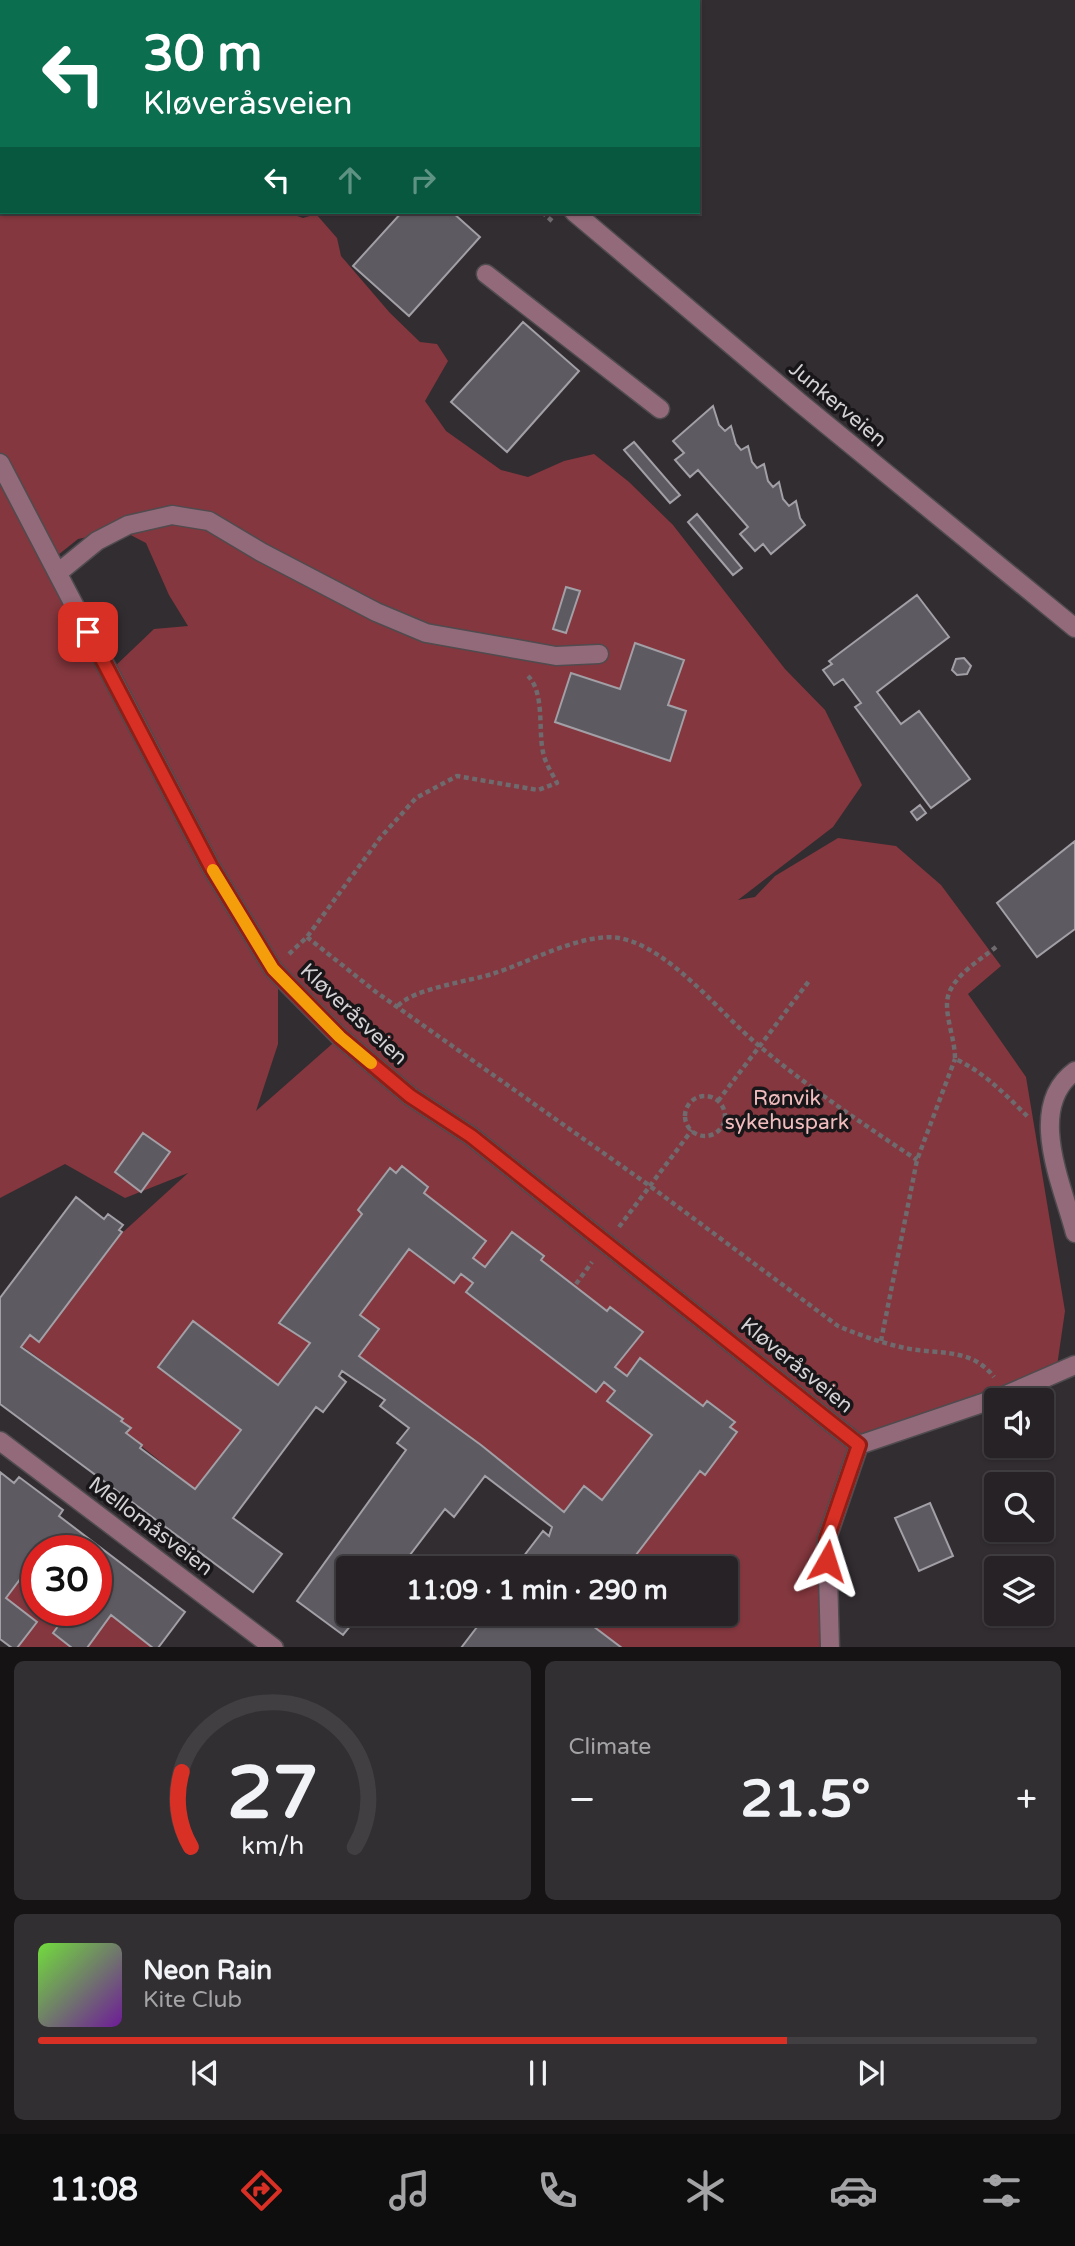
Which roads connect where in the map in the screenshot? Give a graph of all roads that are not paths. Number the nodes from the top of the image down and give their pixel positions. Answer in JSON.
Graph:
{"nodes":[{"id":1,"x":577,"y":214,"type":"edge"},
{"id":2,"x":485,"y":274,"type":"dead end"},
{"id":3,"x":660,"y":409,"type":"dead end"},
{"id":4,"x":0,"y":463,"type":"edge"},
{"id":5,"x":59,"y":572,"type":"junction"},
{"id":6,"x":1075,"y":628,"type":"edge"},
{"id":7,"x":599,"y":654,"type":"dead end"},
{"id":8,"x":1075,"y":1071,"type":"edge"},
{"id":9,"x":1075,"y":1233,"type":"edge"},
{"id":10,"x":1075,"y":1365,"type":"edge"},
{"id":11,"x":0,"y":1441,"type":"edge"},
{"id":12,"x":859,"y":1445,"type":"junction"},
{"id":13,"x":274,"y":1647,"type":"edge"},
{"id":14,"x":830,"y":1647,"type":"edge"}],
"edges":[{"from":1,"to":6,"type":"street","name":"Junkerveien"},
{"from":2,"to":3,"type":"street"},
{"from":4,"to":5,"type":"street","name":"Kløveråsveien"},
{"from":5,"to":7,"type":"street"},
{"from":5,"to":12,"type":"street","name":"Kløveråsveien"},
{"from":8,"to":9,"type":"street"},
{"from":10,"to":12,"type":"street"},
{"from":11,"to":13,"type":"street","name":"Mellomåsveien"},
{"from":12,"to":14,"type":"street"}]}
